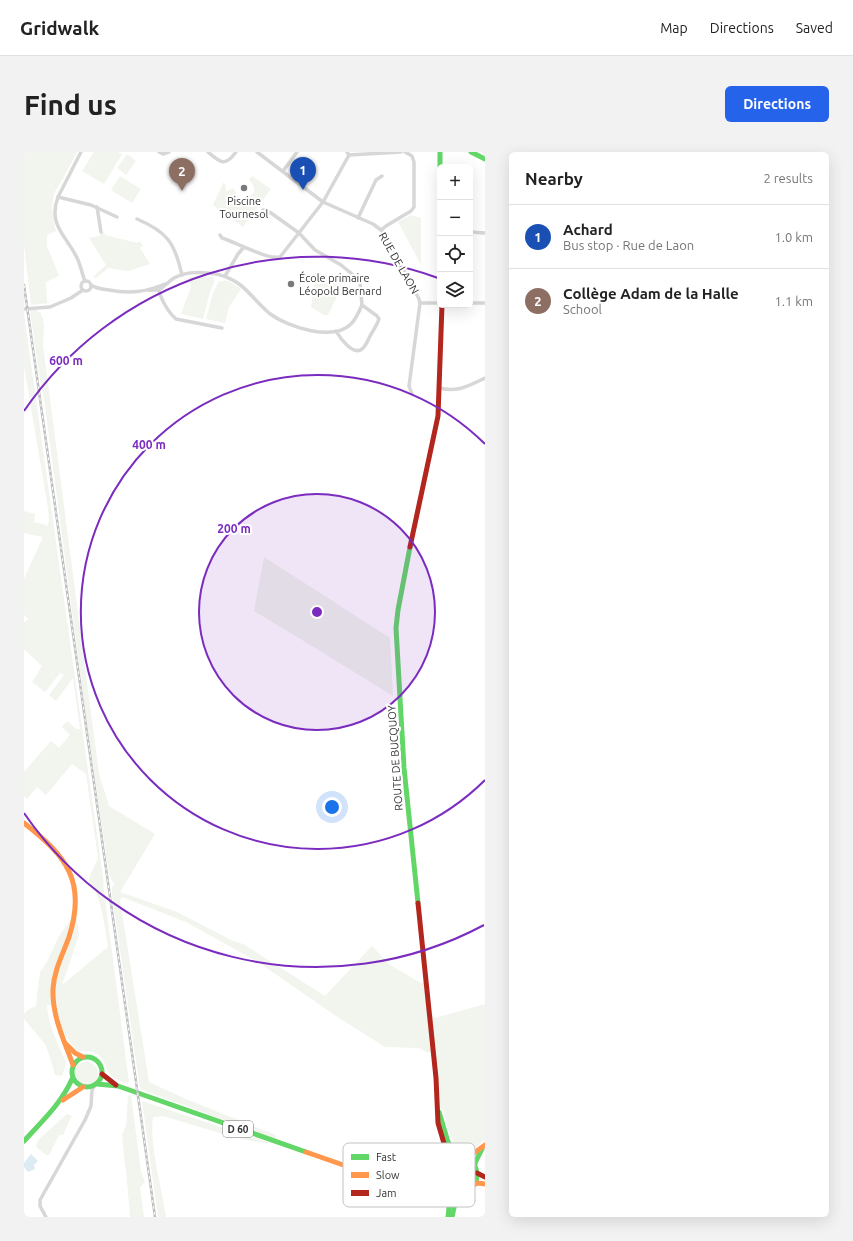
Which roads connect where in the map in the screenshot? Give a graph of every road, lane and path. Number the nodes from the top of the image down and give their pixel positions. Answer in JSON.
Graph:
{"nodes":[{"id":1,"x":81,"y":152,"type":"edge"},
{"id":2,"x":159,"y":152,"type":"edge"},
{"id":3,"x":169,"y":152,"type":"edge"},
{"id":4,"x":208,"y":152,"type":"edge"},
{"id":5,"x":236,"y":152,"type":"edge"},
{"id":6,"x":257,"y":152,"type":"edge"},
{"id":7,"x":297,"y":152,"type":"edge"},
{"id":8,"x":401,"y":152,"type":"edge"},
{"id":9,"x":405,"y":152,"type":"edge"},
{"id":10,"x":471,"y":152,"type":"edge"},
{"id":11,"x":440,"y":153,"type":"edge"},
{"id":12,"x":348,"y":154,"type":"edge"},
{"id":13,"x":485,"y":158,"type":"edge"},
{"id":14,"x":440,"y":164,"type":"edge"},
{"id":15,"x":283,"y":171,"type":"junction"},
{"id":16,"x":382,"y":176,"type":"dead end"},
{"id":17,"x":58,"y":198,"type":"junction"},
{"id":18,"x":322,"y":203,"type":"junction"},
{"id":19,"x":97,"y":207,"type":"junction"},
{"id":20,"x":263,"y":210,"type":"dead end"},
{"id":21,"x":117,"y":217,"type":"dead end"},
{"id":22,"x":358,"y":218,"type":"junction"},
{"id":23,"x":137,"y":219,"type":"dead end"},
{"id":24,"x":381,"y":230,"type":"junction"},
{"id":25,"x":101,"y":232,"type":"dead end"},
{"id":26,"x":473,"y":232,"type":"edge"},
{"id":27,"x":299,"y":233,"type":"junction"},
{"id":28,"x":485,"y":233,"type":"edge"},
{"id":29,"x":220,"y":235,"type":"dead end"},
{"id":30,"x":244,"y":248,"type":"junction"},
{"id":31,"x":182,"y":275,"type":"junction"},
{"id":32,"x":225,"y":276,"type":"junction"},
{"id":33,"x":85,"y":281,"type":"junction"},
{"id":34,"x":91,"y":286,"type":"junction"},
{"id":35,"x":159,"y":289,"type":"junction"},
{"id":36,"x":83,"y":290,"type":"junction"},
{"id":37,"x":437,"y":303,"type":"edge"},
{"id":38,"x":473,"y":303,"type":"edge"},
{"id":39,"x":485,"y":303,"type":"edge"},
{"id":40,"x":420,"y":304,"type":"junction"},
{"id":41,"x":362,"y":305,"type":"junction"},
{"id":42,"x":442,"y":308,"type":"edge"},
{"id":43,"x":24,"y":309,"type":"edge"},
{"id":44,"x":222,"y":328,"type":"dead end"},
{"id":45,"x":336,"y":331,"type":"junction"},
{"id":46,"x":485,"y":378,"type":"edge"},
{"id":47,"x":440,"y":388,"type":"junction"},
{"id":48,"x":412,"y":394,"type":"dead end"},
{"id":49,"x":24,"y":823,"type":"edge"},
{"id":50,"x":64,"y":1042,"type":"junction"},
{"id":51,"x":83,"y":1057,"type":"junction"},
{"id":52,"x":73,"y":1065,"type":"junction"},
{"id":53,"x":102,"y":1074,"type":"junction"},
{"id":54,"x":72,"y":1079,"type":"junction"},
{"id":55,"x":96,"y":1085,"type":"junction"},
{"id":56,"x":118,"y":1086,"type":"junction"},
{"id":57,"x":84,"y":1087,"type":"junction"},
{"id":58,"x":91,"y":1095,"type":"junction"},
{"id":59,"x":60,"y":1102,"type":"junction"},
{"id":60,"x":438,"y":1104,"type":"junction"},
{"id":61,"x":24,"y":1141,"type":"edge"},
{"id":62,"x":444,"y":1143,"type":"edge"},
{"id":63,"x":448,"y":1143,"type":"edge"},
{"id":64,"x":484,"y":1146,"type":"edge"},
{"id":65,"x":475,"y":1152,"type":"edge"},
{"id":66,"x":343,"y":1165,"type":"edge"},
{"id":67,"x":475,"y":1166,"type":"joint"},
{"id":68,"x":477,"y":1173,"type":"junction"},
{"id":69,"x":485,"y":1178,"type":"edge"},
{"id":70,"x":475,"y":1181,"type":"edge"},
{"id":71,"x":475,"y":1184,"type":"edge"},
{"id":72,"x":485,"y":1184,"type":"edge"},
{"id":73,"x":450,"y":1207,"type":"edge"},
{"id":74,"x":454,"y":1207,"type":"edge"},
{"id":75,"x":46,"y":1217,"type":"edge"},
{"id":76,"x":448,"y":1217,"type":"edge"},
{"id":77,"x":452,"y":1217,"type":"edge"}],
"edges":[{"from":1,"to":17,"type":"street"},
{"from":2,"to":3,"type":"street"},
{"from":4,"to":5,"type":"street"},
{"from":6,"to":15,"type":"street","name":"RUE DE LAON"},
{"from":7,"to":15,"type":"street"},
{"from":8,"to":12,"type":"street"},
{"from":9,"to":24,"type":"street"},
{"from":10,"to":13,"type":"main road"},
{"from":11,"to":14,"type":"main road"},
{"from":12,"to":18,"type":"street"},
{"from":15,"to":18,"type":"street","name":"RUE DE LAON"},
{"from":16,"to":22,"type":"street"},
{"from":17,"to":19,"type":"street"},
{"from":17,"to":33,"type":"street"},
{"from":18,"to":22,"type":"street","name":"RUE DE LAON"},
{"from":18,"to":27,"type":"street"},
{"from":19,"to":21,"type":"street"},
{"from":19,"to":25,"type":"street"},
{"from":20,"to":27,"type":"street"},
{"from":22,"to":24,"type":"street","name":"RUE DE LAON"},
{"from":23,"to":31,"type":"street"},
{"from":24,"to":40,"type":"street","name":"RUE DE LAON"},
{"from":26,"to":28,"type":"street"},
{"from":27,"to":30,"type":"street"},
{"from":27,"to":41,"type":"street"},
{"from":29,"to":30,"type":"street"},
{"from":30,"to":32,"type":"street"},
{"from":31,"to":32,"type":"street"},
{"from":31,"to":35,"type":"street"},
{"from":32,"to":45,"type":"street"},
{"from":33,"to":34,"type":"street"},
{"from":33,"to":36,"type":"street"},
{"from":34,"to":35,"type":"street"},
{"from":34,"to":36,"type":"street"},
{"from":35,"to":44,"type":"street"},
{"from":36,"to":43,"type":"street"},
{"from":37,"to":40,"type":"street"},
{"from":38,"to":39,"type":"street"},
{"from":40,"to":48,"type":"street","name":"RUE DE LAON"},
{"from":41,"to":45,"type":"street"},
{"from":41,"to":45,"type":"street"},
{"from":42,"to":47,"type":"main road","name":"ROUTE DE BUCQUOY"},
{"from":46,"to":47,"type":"street"},
{"from":47,"to":60,"type":"main road","name":"ROUTE DE BUCQUOY"},
{"from":49,"to":50,"type":"main road"},
{"from":50,"to":51,"type":"main road"},
{"from":50,"to":52,"type":"main road"},
{"from":51,"to":52,"type":"main road"},
{"from":51,"to":53,"type":"main road"},
{"from":52,"to":54,"type":"main road"},
{"from":53,"to":55,"type":"main road"},
{"from":53,"to":56,"type":"main road","number":"D 60"},
{"from":54,"to":57,"type":"main road"},
{"from":54,"to":59,"type":"main road"},
{"from":55,"to":56,"type":"main road","number":"D 60"},
{"from":55,"to":57,"type":"main road"},
{"from":55,"to":58,"type":"street"},
{"from":56,"to":66,"type":"main road","number":"D 60"},
{"from":57,"to":58,"type":"street"},
{"from":57,"to":59,"type":"main road"},
{"from":58,"to":75,"type":"street"},
{"from":59,"to":61,"type":"main road"},
{"from":60,"to":62,"type":"main road"},
{"from":60,"to":63,"type":"main road"},
{"from":64,"to":65,"type":"main road"},
{"from":64,"to":67,"type":"main road"},
{"from":67,"to":68,"type":"main road"},
{"from":68,"to":69,"type":"main road"},
{"from":68,"to":70,"type":"main road"},
{"from":71,"to":72,"type":"main road"},
{"from":73,"to":76,"type":"main road"},
{"from":74,"to":77,"type":"main road"}]}
